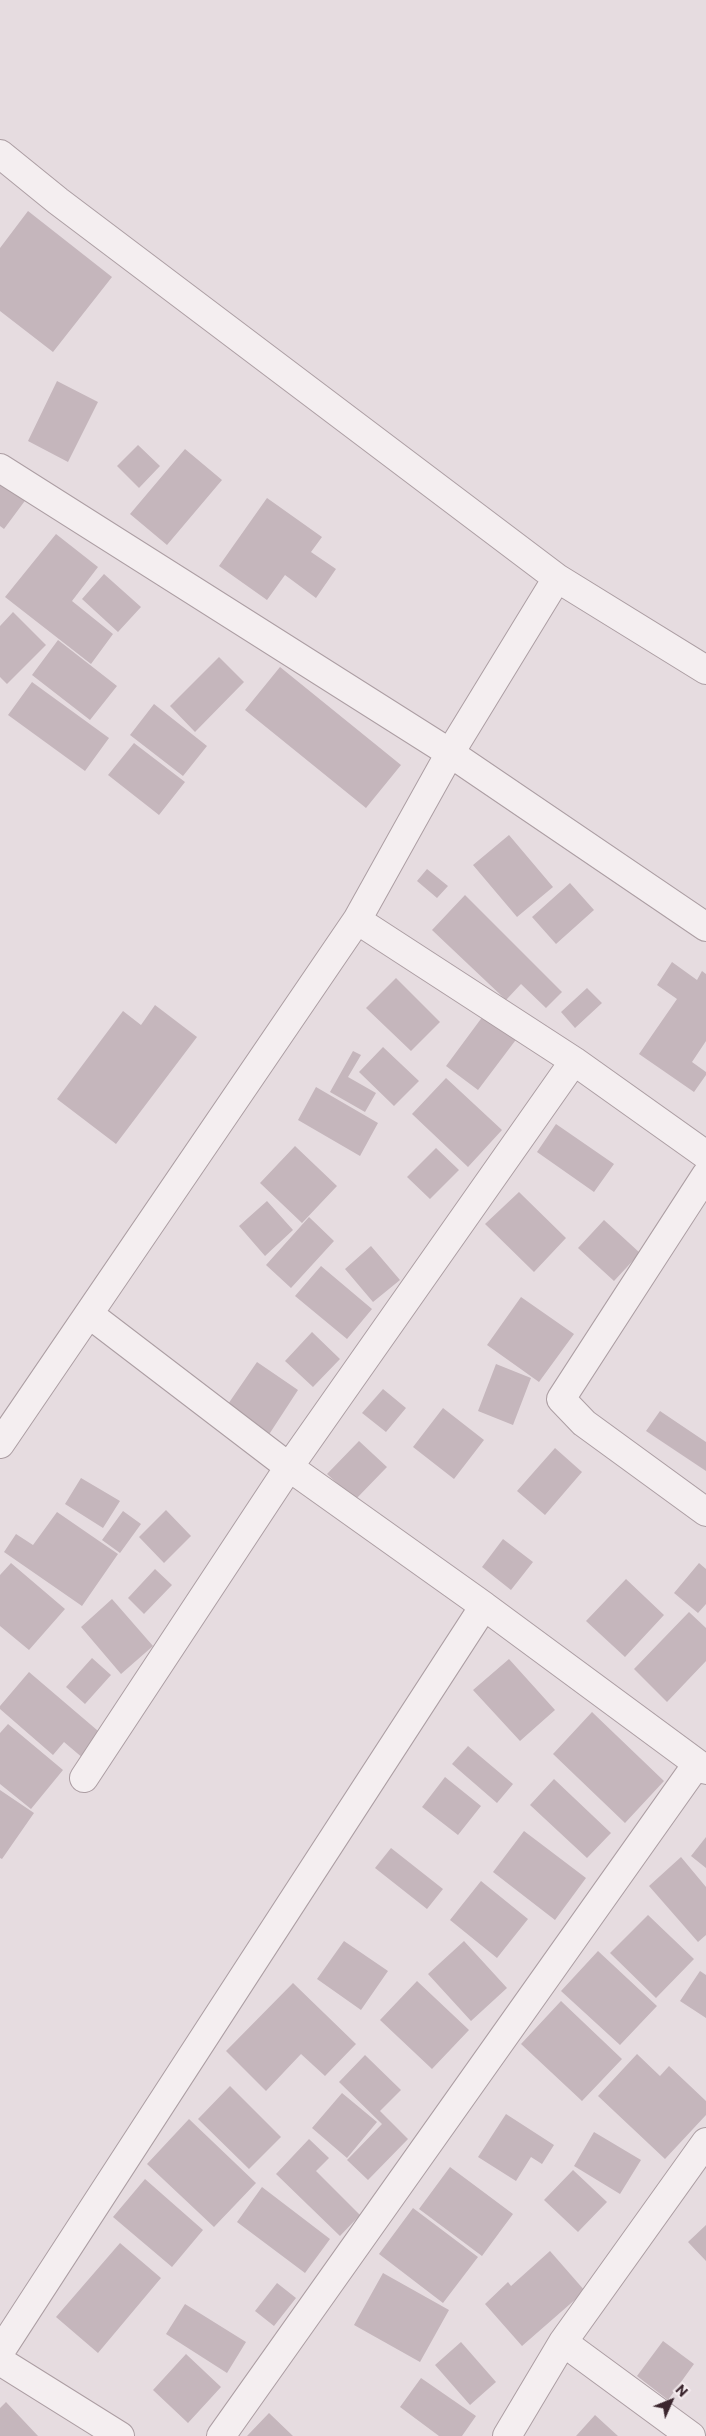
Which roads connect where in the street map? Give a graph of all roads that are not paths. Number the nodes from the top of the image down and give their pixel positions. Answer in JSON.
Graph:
{"nodes":[{"id":1,"x":0,"y":154,"type":"edge"},
{"id":2,"x":0,"y":468,"type":"edge"},
{"id":3,"x":558,"y":578,"type":"junction"},
{"id":4,"x":706,"y":670,"type":"edge"},
{"id":5,"x":450,"y":753,"type":"junction"},
{"id":6,"x":357,"y":920,"type":"junction"},
{"id":7,"x":706,"y":927,"type":"edge"},
{"id":8,"x":574,"y":1061,"type":"junction"},
{"id":9,"x":706,"y":1154,"type":"edge"},
{"id":10,"x":706,"y":1175,"type":"edge"},
{"id":11,"x":89,"y":1314,"type":"junction"},
{"id":12,"x":0,"y":1444,"type":"edge"},
{"id":13,"x":289,"y":1468,"type":"junction"},
{"id":14,"x":706,"y":1512,"type":"edge"},
{"id":15,"x":484,"y":1606,"type":"junction"},
{"id":16,"x":702,"y":1767,"type":"edge"},
{"id":17,"x":84,"y":1778,"type":"dead end"},
{"id":18,"x":706,"y":2142,"type":"edge"},
{"id":19,"x":563,"y":2342,"type":"junction"},
{"id":20,"x":0,"y":2352,"type":"edge"},
{"id":21,"x":0,"y":2362,"type":"edge"},
{"id":22,"x":120,"y":2436,"type":"edge"},
{"id":23,"x":221,"y":2436,"type":"edge"},
{"id":24,"x":507,"y":2436,"type":"edge"},
{"id":25,"x":691,"y":2436,"type":"edge"}],
"edges":[{"from":1,"to":3,"type":"street"},
{"from":2,"to":5,"type":"street"},
{"from":3,"to":4,"type":"street"},
{"from":3,"to":5,"type":"street"},
{"from":5,"to":6,"type":"street"},
{"from":5,"to":7,"type":"street"},
{"from":6,"to":8,"type":"street"},
{"from":6,"to":11,"type":"street"},
{"from":8,"to":9,"type":"street"},
{"from":8,"to":13,"type":"street"},
{"from":10,"to":14,"type":"street"},
{"from":11,"to":12,"type":"street"},
{"from":11,"to":13,"type":"street"},
{"from":13,"to":15,"type":"street"},
{"from":13,"to":17,"type":"street"},
{"from":15,"to":16,"type":"street"},
{"from":15,"to":20,"type":"street"},
{"from":16,"to":23,"type":"street"},
{"from":18,"to":19,"type":"street"},
{"from":19,"to":24,"type":"street"},
{"from":19,"to":25,"type":"street"},
{"from":21,"to":22,"type":"street"}]}
